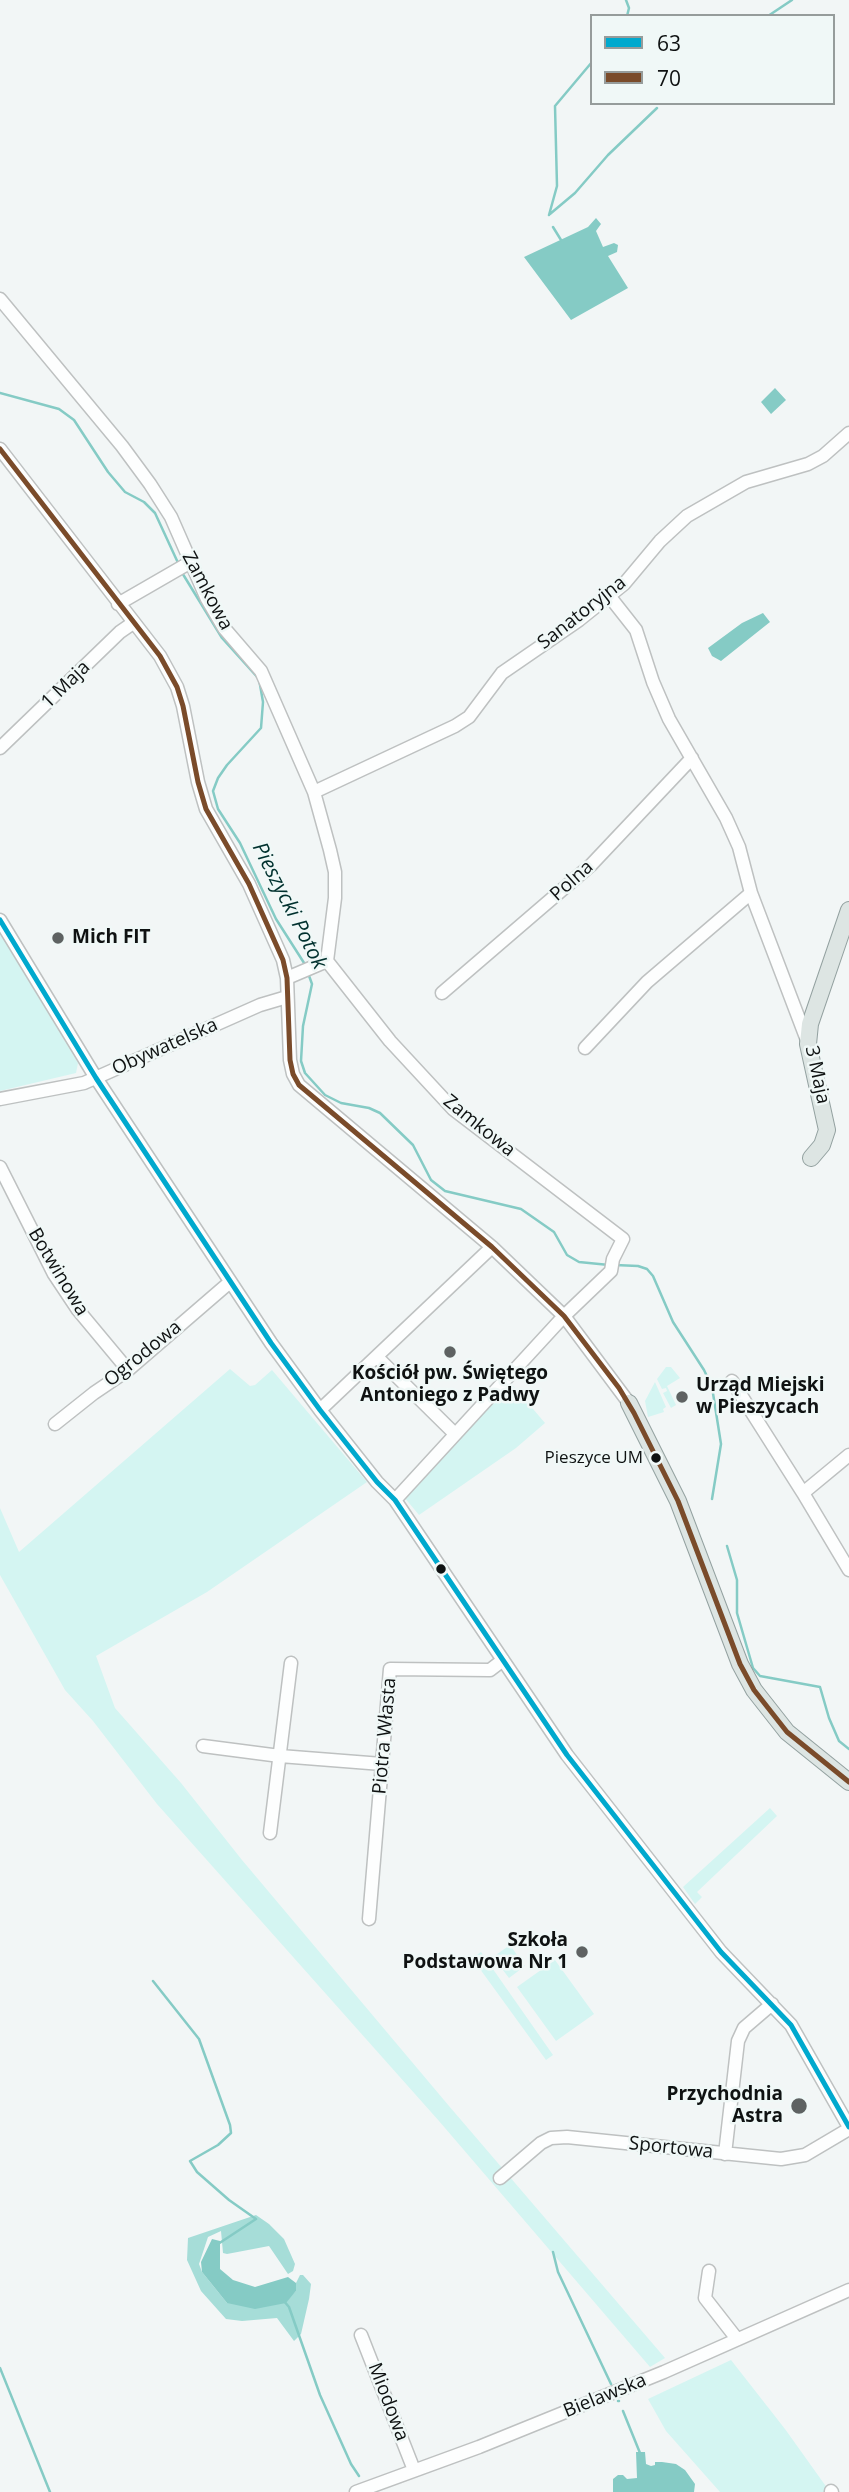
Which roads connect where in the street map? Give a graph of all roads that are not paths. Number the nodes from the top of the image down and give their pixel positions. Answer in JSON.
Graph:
{"nodes":[{"id":1,"x":0,"y":299,"type":"edge"},
{"id":2,"x":849,"y":433,"type":"edge"},
{"id":3,"x":0,"y":449,"type":"edge"},
{"id":4,"x":183,"y":566,"type":"junction"},
{"id":5,"x":610,"y":597,"type":"junction"},
{"id":6,"x":118,"y":604,"type":"junction"},
{"id":7,"x":133,"y":623,"type":"junction"},
{"id":8,"x":0,"y":748,"type":"edge"},
{"id":9,"x":692,"y":758,"type":"junction"},
{"id":10,"x":314,"y":792,"type":"junction"},
{"id":11,"x":751,"y":893,"type":"junction"},
{"id":12,"x":849,"y":910,"type":"edge"},
{"id":13,"x":0,"y":920,"type":"edge"},
{"id":14,"x":327,"y":961,"type":"junction"},
{"id":15,"x":287,"y":978,"type":"junction"},
{"id":16,"x":442,"y":993,"type":"dead end"},
{"id":17,"x":287,"y":997,"type":"junction"},
{"id":18,"x":808,"y":1044,"type":"junction"},
{"id":19,"x":584,"y":1048,"type":"dead end"},
{"id":20,"x":96,"y":1078,"type":"junction"},
{"id":21,"x":0,"y":1099,"type":"edge"},
{"id":22,"x":811,"y":1158,"type":"dead end"},
{"id":23,"x":0,"y":1167,"type":"edge"},
{"id":24,"x":492,"y":1247,"type":"junction"},
{"id":25,"x":230,"y":1282,"type":"junction"},
{"id":26,"x":564,"y":1316,"type":"junction"},
{"id":27,"x":377,"y":1357,"type":"junction"},
{"id":28,"x":128,"y":1370,"type":"junction"},
{"id":29,"x":732,"y":1381,"type":"dead end"},
{"id":30,"x":629,"y":1403,"type":"joint"},
{"id":31,"x":320,"y":1410,"type":"junction"},
{"id":32,"x":55,"y":1424,"type":"dead end"},
{"id":33,"x":455,"y":1434,"type":"junction"},
{"id":34,"x":849,"y":1455,"type":"edge"},
{"id":35,"x":803,"y":1493,"type":"junction"},
{"id":36,"x":394,"y":1500,"type":"junction"},
{"id":37,"x":849,"y":1570,"type":"edge"},
{"id":38,"x":503,"y":1660,"type":"junction"},
{"id":39,"x":291,"y":1663,"type":"dead end"},
{"id":40,"x":203,"y":1746,"type":"dead end"},
{"id":41,"x":280,"y":1756,"type":"junction"},
{"id":42,"x":382,"y":1764,"type":"junction"},
{"id":43,"x":849,"y":1782,"type":"edge"},
{"id":44,"x":270,"y":1833,"type":"dead end"},
{"id":45,"x":369,"y":1919,"type":"dead end"},
{"id":46,"x":772,"y":2004,"type":"junction"},
{"id":47,"x":849,"y":2128,"type":"edge"},
{"id":48,"x":725,"y":2154,"type":"junction"},
{"id":49,"x":500,"y":2178,"type":"dead end"},
{"id":50,"x":709,"y":2271,"type":"dead end"},
{"id":51,"x":849,"y":2290,"type":"edge"},
{"id":52,"x":361,"y":2334,"type":"dead end"},
{"id":53,"x":737,"y":2339,"type":"junction"},
{"id":54,"x":414,"y":2470,"type":"junction"},
{"id":55,"x":356,"y":2492,"type":"edge"}],
"edges":[{"from":1,"to":4,"type":"street","name":"Zamkowa"},
{"from":2,"to":5,"type":"street","name":"Sanatoryjna"},
{"from":3,"to":6,"type":"street"},
{"from":4,"to":6,"type":"street"},
{"from":4,"to":10,"type":"street","name":"Zamkowa"},
{"from":5,"to":9,"type":"street"},
{"from":5,"to":10,"type":"street","name":"Sanatoryjna"},
{"from":6,"to":7,"type":"street"},
{"from":7,"to":8,"type":"street","name":"1 Maja"},
{"from":7,"to":15,"type":"street"},
{"from":9,"to":11,"type":"street"},
{"from":9,"to":16,"type":"street","name":"Polna"},
{"from":10,"to":14,"type":"street","name":"Zamkowa"},
{"from":11,"to":18,"type":"street"},
{"from":11,"to":19,"type":"street"},
{"from":12,"to":18,"type":"main road","name":"3 Maja"},
{"from":13,"to":20,"type":"street"},
{"from":14,"to":15,"type":"street"},
{"from":14,"to":26,"type":"street","name":"Zamkowa"},
{"from":15,"to":17,"type":"street"},
{"from":17,"to":20,"type":"street","name":"Obywatelska"},
{"from":17,"to":24,"type":"street"},
{"from":18,"to":22,"type":"main road","name":"3 Maja"},
{"from":20,"to":21,"type":"street","name":"Obywatelska"},
{"from":20,"to":25,"type":"street"},
{"from":23,"to":28,"type":"street","name":"Botwinowa"},
{"from":24,"to":26,"type":"street"},
{"from":24,"to":27,"type":"street"},
{"from":25,"to":28,"type":"street","name":"Ogrodowa"},
{"from":25,"to":31,"type":"street"},
{"from":26,"to":30,"type":"street"},
{"from":26,"to":33,"type":"street"},
{"from":27,"to":31,"type":"street"},
{"from":27,"to":33,"type":"street"},
{"from":28,"to":32,"type":"street","name":"Ogrodowa"},
{"from":29,"to":35,"type":"street"},
{"from":30,"to":43,"type":"main road"},
{"from":31,"to":36,"type":"street"},
{"from":33,"to":36,"type":"street"},
{"from":34,"to":35,"type":"street"},
{"from":35,"to":37,"type":"street"},
{"from":36,"to":38,"type":"street"},
{"from":38,"to":42,"type":"street","name":"Piotra Własta"},
{"from":38,"to":46,"type":"street"},
{"from":39,"to":41,"type":"street"},
{"from":40,"to":41,"type":"street"},
{"from":41,"to":42,"type":"street"},
{"from":41,"to":44,"type":"street"},
{"from":42,"to":45,"type":"street","name":"Piotra Własta"},
{"from":46,"to":47,"type":"street"},
{"from":46,"to":48,"type":"street"},
{"from":47,"to":48,"type":"street","name":"Sportowa"},
{"from":48,"to":49,"type":"street","name":"Sportowa"},
{"from":50,"to":53,"type":"street"},
{"from":51,"to":53,"type":"street","name":"Bielawska"},
{"from":52,"to":54,"type":"street","name":"Miodowa"},
{"from":53,"to":54,"type":"street","name":"Bielawska"},
{"from":54,"to":55,"type":"street","name":"Bielawska"}]}
